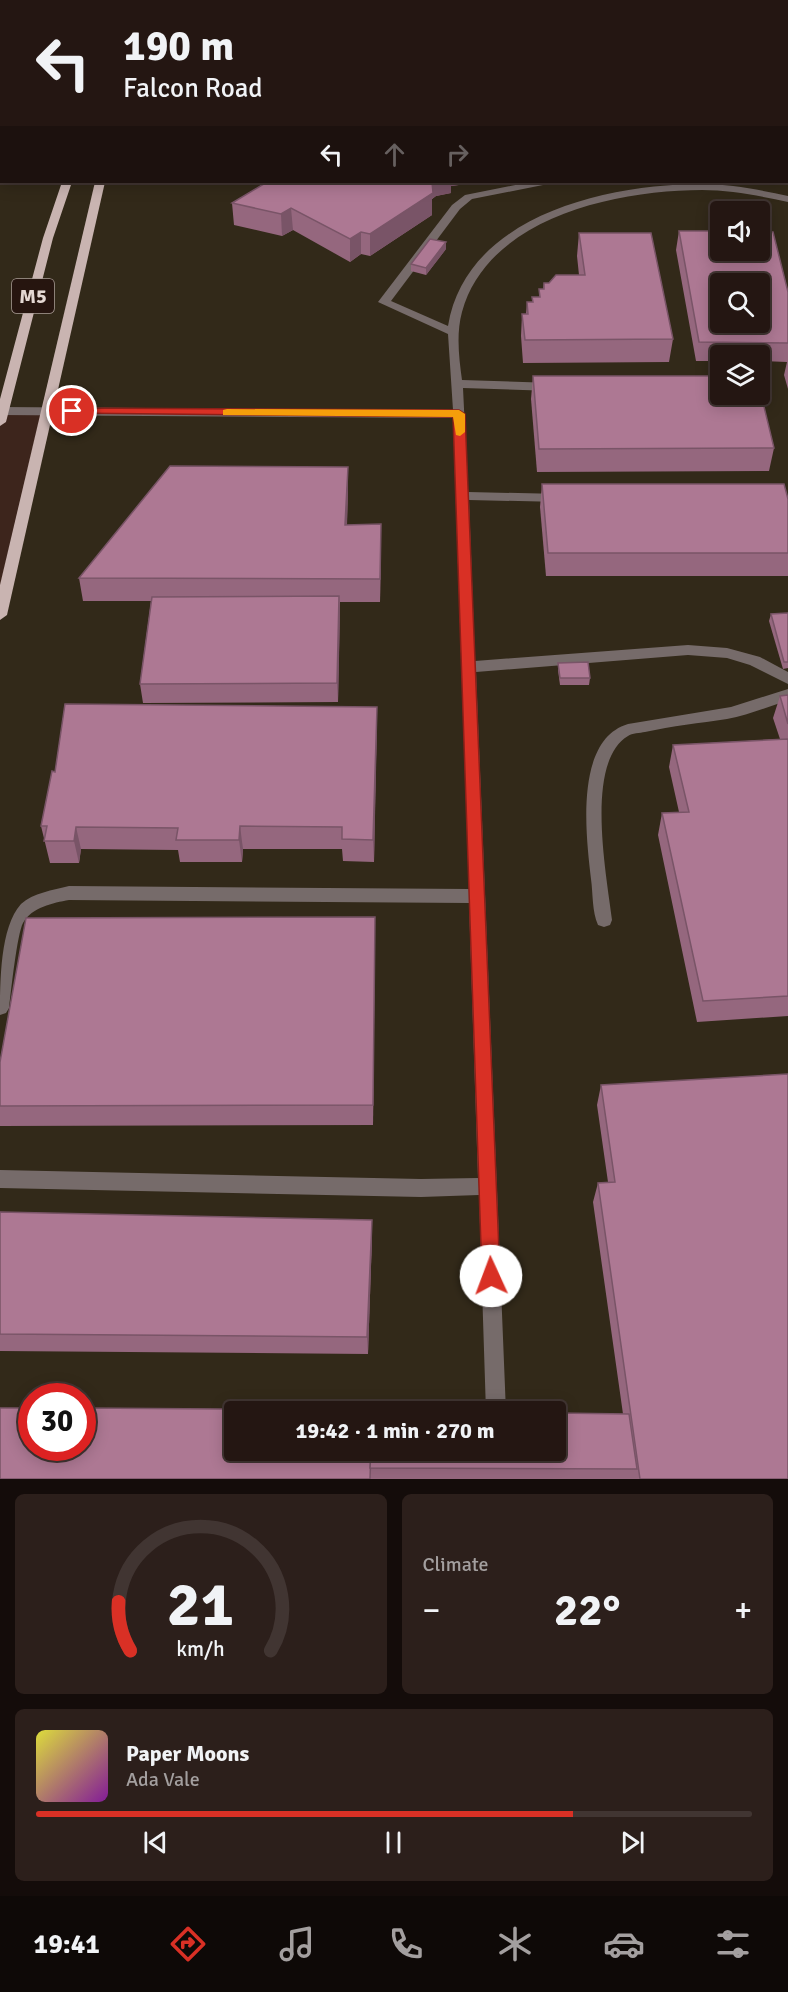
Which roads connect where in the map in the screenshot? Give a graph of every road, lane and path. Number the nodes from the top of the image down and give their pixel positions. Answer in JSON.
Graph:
{"nodes":[{"id":1,"x":67,"y":183,"type":"edge"},
{"id":2,"x":100,"y":183,"type":"edge"},
{"id":3,"x":538,"y":183,"type":"edge"},
{"id":4,"x":715,"y":185,"type":"edge"},
{"id":5,"x":758,"y":187,"type":"edge"},
{"id":6,"x":788,"y":199,"type":"edge"},
{"id":7,"x":453,"y":332,"type":"junction"},
{"id":8,"x":457,"y":384,"type":"junction"},
{"id":9,"x":568,"y":387,"type":"edge"},
{"id":10,"x":49,"y":411,"type":"junction"},
{"id":11,"x":459,"y":414,"type":"junction"},
{"id":12,"x":1,"y":415,"type":"edge"},
{"id":13,"x":462,"y":496,"type":"junction"},
{"id":14,"x":579,"y":499,"type":"edge"},
{"id":15,"x":0,"y":615,"type":"edge"},
{"id":16,"x":468,"y":667,"type":"junction"},
{"id":17,"x":788,"y":679,"type":"edge"},
{"id":18,"x":788,"y":694,"type":"edge"},
{"id":19,"x":477,"y":896,"type":"junction"},
{"id":20,"x":604,"y":920,"type":"dead end"},
{"id":21,"x":0,"y":1008,"type":"edge"},
{"id":22,"x":0,"y":1179,"type":"edge"},
{"id":23,"x":487,"y":1186,"type":"junction"},
{"id":24,"x":496,"y":1401,"type":"edge"}],
"edges":[{"from":1,"to":12,"type":"main road","number":"M5"},
{"from":2,"to":10,"type":"main road","number":"M5"},
{"from":3,"to":7,"type":"street"},
{"from":4,"to":5,"type":"street"},
{"from":4,"to":7,"type":"street"},
{"from":5,"to":6,"type":"street"},
{"from":7,"to":8,"type":"street"},
{"from":8,"to":9,"type":"street"},
{"from":8,"to":11,"type":"street"},
{"from":10,"to":11,"type":"street"},
{"from":10,"to":12,"type":"street"},
{"from":10,"to":15,"type":"main road","number":"M5"},
{"from":11,"to":13,"type":"street"},
{"from":13,"to":14,"type":"street"},
{"from":13,"to":16,"type":"street"},
{"from":16,"to":17,"type":"street"},
{"from":16,"to":19,"type":"street"},
{"from":18,"to":20,"type":"street"},
{"from":19,"to":21,"type":"street"},
{"from":19,"to":23,"type":"street"},
{"from":22,"to":23,"type":"street"},
{"from":23,"to":24,"type":"street"}]}
